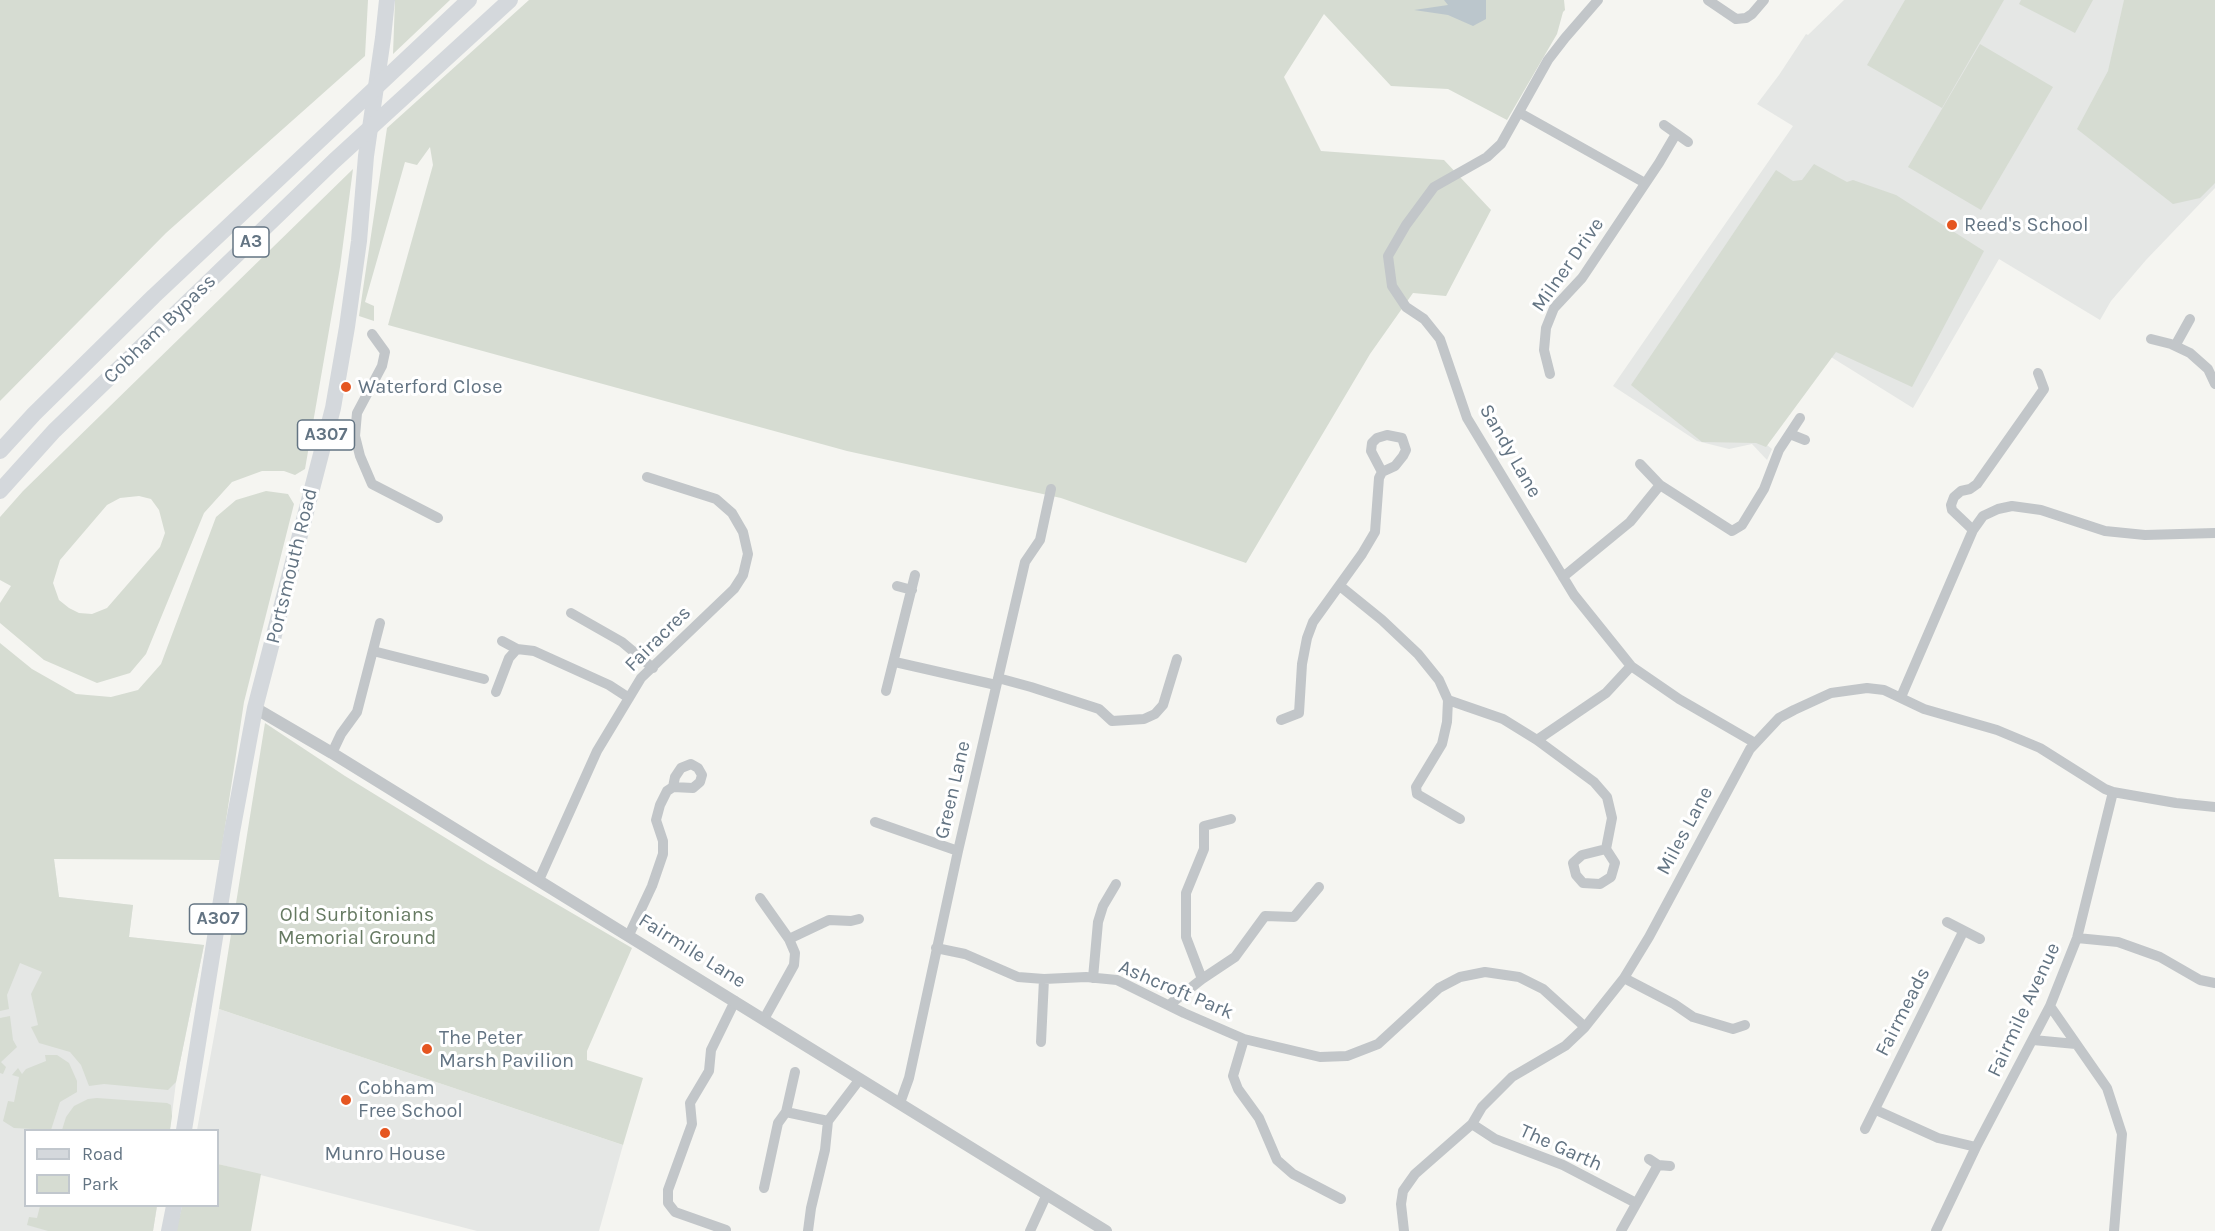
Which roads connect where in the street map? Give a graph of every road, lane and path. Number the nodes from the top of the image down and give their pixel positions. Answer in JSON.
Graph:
{"nodes":[{"id":1,"x":387,"y":0,"type":"edge"},
{"id":2,"x":469,"y":0,"type":"edge"},
{"id":3,"x":510,"y":0,"type":"edge"},
{"id":4,"x":1598,"y":0,"type":"edge"},
{"id":5,"x":1708,"y":0,"type":"edge"},
{"id":6,"x":1764,"y":0,"type":"edge"},
{"id":7,"x":1520,"y":113,"type":"junction"},
{"id":8,"x":1664,"y":125,"type":"dead end"},
{"id":9,"x":1676,"y":134,"type":"junction"},
{"id":10,"x":1688,"y":142,"type":"dead end"},
{"id":11,"x":1645,"y":183,"type":"junction"},
{"id":12,"x":2190,"y":319,"type":"dead end"},
{"id":13,"x":372,"y":334,"type":"dead end"},
{"id":14,"x":2151,"y":339,"type":"dead end"},
{"id":15,"x":2175,"y":346,"type":"junction"},
{"id":16,"x":2038,"y":373,"type":"dead end"},
{"id":17,"x":1551,"y":374,"type":"dead end"},
{"id":18,"x":2215,"y":384,"type":"edge"},
{"id":19,"x":1800,"y":418,"type":"dead end"},
{"id":20,"x":1790,"y":434,"type":"junction"},
{"id":21,"x":1805,"y":440,"type":"dead end"},
{"id":22,"x":0,"y":451,"type":"edge"},
{"id":23,"x":1640,"y":465,"type":"dead end"},
{"id":24,"x":1382,"y":472,"type":"dead end"},
{"id":25,"x":647,"y":477,"type":"dead end"},
{"id":26,"x":1660,"y":484,"type":"junction"},
{"id":27,"x":1051,"y":489,"type":"dead end"},
{"id":28,"x":0,"y":490,"type":"edge"},
{"id":29,"x":438,"y":518,"type":"dead end"},
{"id":30,"x":1973,"y":530,"type":"junction"},
{"id":31,"x":2215,"y":533,"type":"edge"},
{"id":32,"x":915,"y":575,"type":"dead end"},
{"id":33,"x":1563,"y":577,"type":"junction"},
{"id":34,"x":1340,"y":585,"type":"junction"},
{"id":35,"x":897,"y":586,"type":"dead end"},
{"id":36,"x":912,"y":590,"type":"junction"},
{"id":37,"x":571,"y":613,"type":"dead end"},
{"id":38,"x":380,"y":623,"type":"dead end"},
{"id":39,"x":502,"y":640,"type":"dead end"},
{"id":40,"x":517,"y":649,"type":"junction"},
{"id":41,"x":373,"y":651,"type":"junction"},
{"id":42,"x":1177,"y":658,"type":"dead end"},
{"id":43,"x":895,"y":662,"type":"junction"},
{"id":44,"x":1631,"y":666,"type":"junction"},
{"id":45,"x":653,"y":668,"type":"junction"},
{"id":46,"x":484,"y":679,"type":"dead end"},
{"id":47,"x":997,"y":682,"type":"junction"},
{"id":48,"x":886,"y":691,"type":"dead end"},
{"id":49,"x":496,"y":692,"type":"dead end"},
{"id":50,"x":1901,"y":697,"type":"junction"},
{"id":51,"x":629,"y":698,"type":"junction"},
{"id":52,"x":1448,"y":700,"type":"junction"},
{"id":53,"x":255,"y":708,"type":"junction"},
{"id":54,"x":1281,"y":720,"type":"dead end"},
{"id":55,"x":1537,"y":740,"type":"junction"},
{"id":56,"x":1755,"y":743,"type":"junction"},
{"id":57,"x":333,"y":753,"type":"junction"},
{"id":58,"x":673,"y":787,"type":"dead end"},
{"id":59,"x":2114,"y":792,"type":"junction"},
{"id":60,"x":2215,"y":807,"type":"edge"},
{"id":61,"x":1231,"y":819,"type":"dead end"},
{"id":62,"x":1460,"y":819,"type":"dead end"},
{"id":63,"x":875,"y":822,"type":"dead end"},
{"id":64,"x":1606,"y":849,"type":"dead end"},
{"id":65,"x":958,"y":851,"type":"junction"},
{"id":66,"x":539,"y":880,"type":"junction"},
{"id":67,"x":1116,"y":884,"type":"dead end"},
{"id":68,"x":1319,"y":887,"type":"dead end"},
{"id":69,"x":760,"y":898,"type":"dead end"},
{"id":70,"x":859,"y":919,"type":"dead end"},
{"id":71,"x":1947,"y":922,"type":"dead end"},
{"id":72,"x":1963,"y":932,"type":"junction"},
{"id":73,"x":629,"y":935,"type":"junction"},
{"id":74,"x":2077,"y":938,"type":"junction"},
{"id":75,"x":789,"y":939,"type":"junction"},
{"id":76,"x":1980,"y":939,"type":"dead end"},
{"id":77,"x":936,"y":948,"type":"junction"},
{"id":78,"x":1093,"y":978,"type":"junction"},
{"id":79,"x":1624,"y":978,"type":"junction"},
{"id":80,"x":1044,"y":979,"type":"junction"},
{"id":81,"x":1202,"y":979,"type":"junction"},
{"id":82,"x":2215,"y":983,"type":"edge"},
{"id":83,"x":735,"y":1002,"type":"junction"},
{"id":84,"x":1169,"y":1005,"type":"junction"},
{"id":85,"x":2050,"y":1006,"type":"junction"},
{"id":86,"x":764,"y":1019,"type":"junction"},
{"id":87,"x":1745,"y":1025,"type":"dead end"},
{"id":88,"x":1586,"y":1028,"type":"junction"},
{"id":89,"x":1244,"y":1039,"type":"junction"},
{"id":90,"x":2033,"y":1040,"type":"junction"},
{"id":91,"x":1041,"y":1042,"type":"dead end"},
{"id":92,"x":2076,"y":1044,"type":"junction"},
{"id":93,"x":795,"y":1072,"type":"dead end"},
{"id":94,"x":860,"y":1079,"type":"junction"},
{"id":95,"x":900,"y":1103,"type":"junction"},
{"id":96,"x":1876,"y":1110,"type":"junction"},
{"id":97,"x":786,"y":1112,"type":"junction"},
{"id":98,"x":828,"y":1121,"type":"junction"},
{"id":99,"x":1472,"y":1124,"type":"junction"},
{"id":100,"x":184,"y":1129,"type":"edge"},
{"id":101,"x":1865,"y":1129,"type":"dead end"},
{"id":102,"x":1976,"y":1147,"type":"junction"},
{"id":103,"x":1670,"y":1166,"type":"dead end"},
{"id":104,"x":764,"y":1188,"type":"dead end"},
{"id":105,"x":1047,"y":1194,"type":"junction"},
{"id":106,"x":1341,"y":1199,"type":"dead end"},
{"id":107,"x":1636,"y":1203,"type":"junction"},
{"id":108,"x":174,"y":1207,"type":"edge"},
{"id":109,"x":726,"y":1230,"type":"edge"},
{"id":110,"x":169,"y":1231,"type":"edge"},
{"id":111,"x":808,"y":1231,"type":"edge"},
{"id":112,"x":1030,"y":1231,"type":"edge"},
{"id":113,"x":1106,"y":1231,"type":"edge"},
{"id":114,"x":1404,"y":1231,"type":"edge"},
{"id":115,"x":1621,"y":1231,"type":"edge"},
{"id":116,"x":1935,"y":1231,"type":"edge"},
{"id":117,"x":2114,"y":1231,"type":"edge"}],
"edges":[{"from":1,"to":53,"type":"main road","name":"Portsmouth Road","number":"A307"},
{"from":2,"to":22,"type":"main road","name":"Cobham Bypass","number":"A3"},
{"from":3,"to":28,"type":"main road","name":"Cobham Bypass","number":"A3"},
{"from":4,"to":7,"type":"street","name":"Sandy Lane"},
{"from":5,"to":6,"type":"street"},
{"from":7,"to":11,"type":"street"},
{"from":7,"to":33,"type":"street","name":"Sandy Lane"},
{"from":8,"to":9,"type":"street"},
{"from":9,"to":10,"type":"street"},
{"from":9,"to":11,"type":"street","name":"Milner Drive"},
{"from":11,"to":17,"type":"street","name":"Milner Drive"},
{"from":12,"to":15,"type":"street"},
{"from":13,"to":29,"type":"street"},
{"from":14,"to":15,"type":"street"},
{"from":15,"to":18,"type":"street"},
{"from":16,"to":30,"type":"street"},
{"from":19,"to":20,"type":"street"},
{"from":20,"to":21,"type":"street"},
{"from":20,"to":26,"type":"street"},
{"from":23,"to":26,"type":"street"},
{"from":24,"to":34,"type":"street"},
{"from":25,"to":45,"type":"street","name":"Fairacres"},
{"from":26,"to":33,"type":"street"},
{"from":27,"to":47,"type":"street","name":"Green Lane"},
{"from":30,"to":31,"type":"street"},
{"from":30,"to":50,"type":"street"},
{"from":32,"to":36,"type":"street"},
{"from":33,"to":44,"type":"street","name":"Sandy Lane"},
{"from":34,"to":52,"type":"street"},
{"from":34,"to":54,"type":"street"},
{"from":35,"to":36,"type":"street"},
{"from":36,"to":43,"type":"street"},
{"from":37,"to":45,"type":"street"},
{"from":38,"to":41,"type":"street"},
{"from":39,"to":40,"type":"street"},
{"from":40,"to":49,"type":"street"},
{"from":40,"to":51,"type":"street"},
{"from":41,"to":46,"type":"street"},
{"from":41,"to":57,"type":"street"},
{"from":42,"to":47,"type":"street"},
{"from":43,"to":47,"type":"street"},
{"from":43,"to":48,"type":"street"},
{"from":44,"to":55,"type":"street"},
{"from":44,"to":56,"type":"street","name":"Sandy Lane"},
{"from":45,"to":51,"type":"street","name":"Fairacres"},
{"from":47,"to":65,"type":"street","name":"Green Lane"},
{"from":50,"to":56,"type":"street","name":"Miles Lane"},
{"from":50,"to":59,"type":"street","name":"Miles Lane"},
{"from":51,"to":66,"type":"street","name":"Fairacres"},
{"from":52,"to":55,"type":"street"},
{"from":52,"to":62,"type":"street"},
{"from":53,"to":57,"type":"street","name":"Fairmile Lane"},
{"from":53,"to":100,"type":"main road","name":"Portsmouth Road","number":"A307"},
{"from":55,"to":64,"type":"street"},
{"from":56,"to":79,"type":"street","name":"Miles Lane"},
{"from":57,"to":66,"type":"street","name":"Fairmile Lane"},
{"from":58,"to":73,"type":"street"},
{"from":59,"to":60,"type":"street","name":"Miles Lane"},
{"from":59,"to":74,"type":"street","name":"Fairmile Avenue"},
{"from":61,"to":81,"type":"street"},
{"from":63,"to":65,"type":"street"},
{"from":65,"to":77,"type":"street","name":"Green Lane"},
{"from":66,"to":73,"type":"street","name":"Fairmile Lane"},
{"from":67,"to":78,"type":"street","name":"Ashcroft Park"},
{"from":68,"to":81,"type":"street"},
{"from":69,"to":75,"type":"street"},
{"from":70,"to":75,"type":"street"},
{"from":71,"to":72,"type":"street"},
{"from":72,"to":76,"type":"street"},
{"from":72,"to":96,"type":"street","name":"Fairmeads"},
{"from":73,"to":83,"type":"street","name":"Fairmile Lane"},
{"from":74,"to":82,"type":"street"},
{"from":74,"to":85,"type":"street","name":"Fairmile Avenue"},
{"from":75,"to":86,"type":"street"},
{"from":77,"to":80,"type":"street","name":"Ashcroft Park"},
{"from":77,"to":95,"type":"street","name":"Green Lane"},
{"from":78,"to":80,"type":"street","name":"Ashcroft Park"},
{"from":78,"to":84,"type":"street","name":"Ashcroft Park"},
{"from":79,"to":87,"type":"street"},
{"from":79,"to":88,"type":"street","name":"Miles Lane"},
{"from":80,"to":91,"type":"street"},
{"from":81,"to":84,"type":"street"},
{"from":83,"to":86,"type":"street","name":"Fairmile Lane"},
{"from":83,"to":109,"type":"street"},
{"from":84,"to":89,"type":"street","name":"Ashcroft Park"},
{"from":85,"to":90,"type":"street","name":"Fairmile Avenue"},
{"from":85,"to":92,"type":"street"},
{"from":86,"to":94,"type":"street","name":"Fairmile Lane"},
{"from":88,"to":89,"type":"street","name":"Ashcroft Park"},
{"from":88,"to":99,"type":"street","name":"Miles Lane"},
{"from":89,"to":106,"type":"street","name":"Ashcroft Park"},
{"from":90,"to":92,"type":"street"},
{"from":90,"to":102,"type":"street","name":"Fairmile Avenue"},
{"from":92,"to":117,"type":"street"},
{"from":93,"to":97,"type":"street"},
{"from":94,"to":95,"type":"street","name":"Fairmile Lane"},
{"from":94,"to":98,"type":"street"},
{"from":95,"to":105,"type":"street","name":"Fairmile Lane"},
{"from":96,"to":101,"type":"street","name":"Fairmeads"},
{"from":96,"to":102,"type":"street"},
{"from":97,"to":98,"type":"street"},
{"from":97,"to":104,"type":"street"},
{"from":98,"to":111,"type":"street"},
{"from":99,"to":107,"type":"street","name":"The Garth"},
{"from":99,"to":114,"type":"street","name":"Miles Lane"},
{"from":102,"to":116,"type":"street","name":"Fairmile Avenue"},
{"from":103,"to":107,"type":"street"},
{"from":105,"to":112,"type":"street"},
{"from":105,"to":113,"type":"street","name":"Fairmile Lane"},
{"from":107,"to":115,"type":"street"},
{"from":108,"to":110,"type":"main road"}]}
